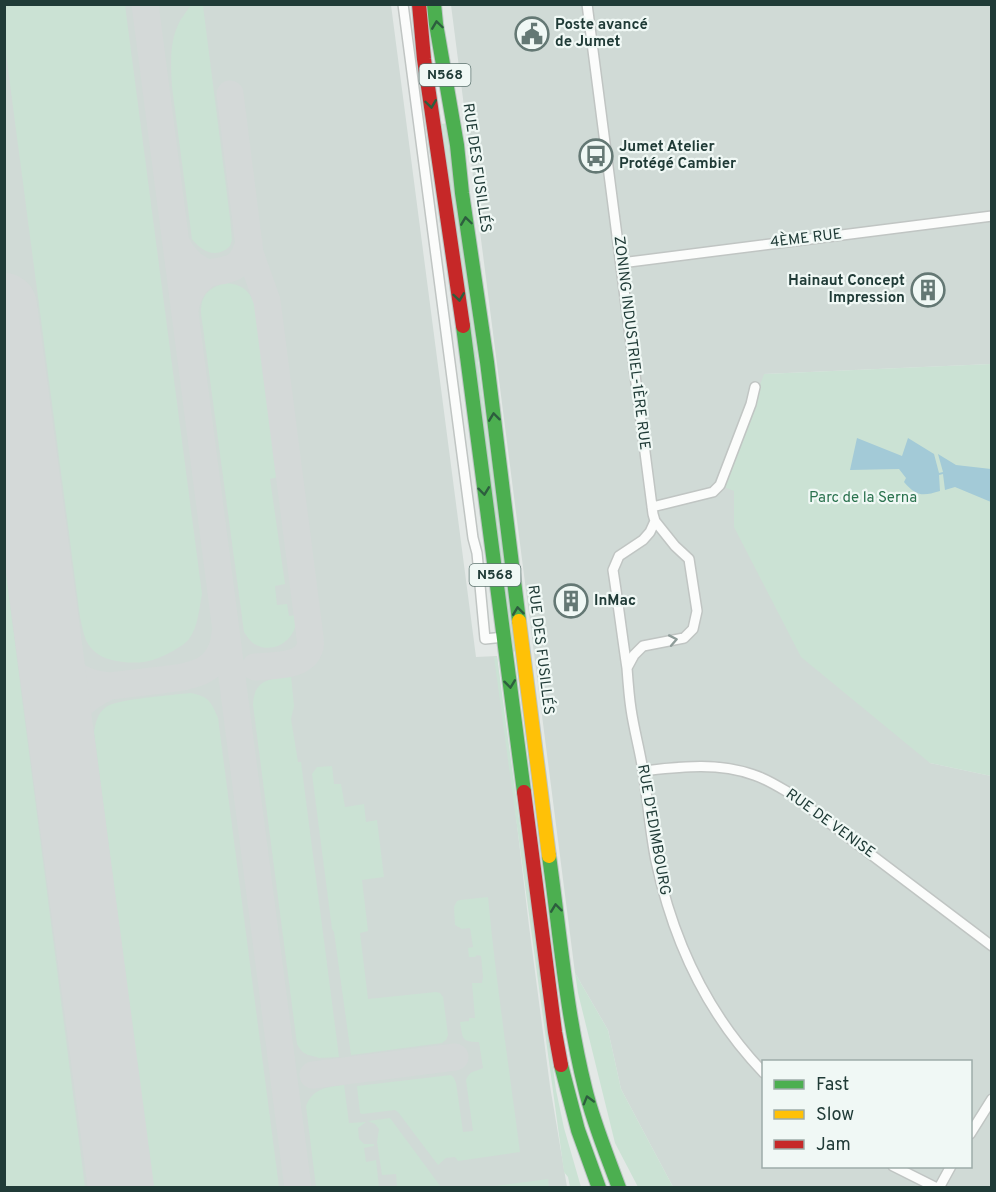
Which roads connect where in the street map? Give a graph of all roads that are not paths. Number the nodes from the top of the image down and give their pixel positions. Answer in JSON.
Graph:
{"nodes":[{"id":1,"x":403,"y":4,"type":"edge"},
{"id":2,"x":419,"y":4,"type":"edge"},
{"id":3,"x":434,"y":4,"type":"edge"},
{"id":4,"x":587,"y":4,"type":"edge"},
{"id":5,"x":992,"y":216,"type":"edge"},
{"id":6,"x":621,"y":263,"type":"junction"},
{"id":7,"x":755,"y":387,"type":"dead end"},
{"id":8,"x":652,"y":507,"type":"junction"},
{"id":9,"x":655,"y":521,"type":"junction"},
{"id":10,"x":504,"y":637,"type":"junction"},
{"id":11,"x":627,"y":668,"type":"junction"},
{"id":12,"x":643,"y":771,"type":"junction"},
{"id":13,"x":992,"y":946,"type":"edge"},
{"id":14,"x":762,"y":1071,"type":"edge"},
{"id":15,"x":992,"y":1099,"type":"edge"},
{"id":16,"x":988,"y":1115,"type":"edge"},
{"id":17,"x":972,"y":1132,"type":"edge"},
{"id":18,"x":581,"y":1144,"type":"junction"},
{"id":19,"x":607,"y":1156,"type":"junction"},
{"id":20,"x":895,"y":1168,"type":"edge"},
{"id":21,"x":950,"y":1168,"type":"edge"},
{"id":22,"x":592,"y":1188,"type":"edge"},
{"id":23,"x":599,"y":1188,"type":"edge"},
{"id":24,"x":619,"y":1188,"type":"edge"},
{"id":25,"x":626,"y":1188,"type":"edge"},
{"id":26,"x":938,"y":1188,"type":"edge"}],
"edges":[{"from":1,"to":10,"type":"street"},
{"from":2,"to":10,"type":"highway","number":"N568","one_way":true},
{"from":19,"to":3,"type":"highway","name":"RUE DES FUSILLÉS","number":"N568","one_way":true},
{"from":4,"to":6,"type":"street","name":"ZONING INDUSTRIEL-1ÈRE RUE"},
{"from":5,"to":6,"type":"street","name":"4ÈME RUE"},
{"from":6,"to":8,"type":"street","name":"ZONING INDUSTRIEL-1ÈRE RUE"},
{"from":7,"to":8,"type":"street"},
{"from":8,"to":9,"type":"street","name":"ZONING INDUSTRIEL-1ÈRE RUE"},
{"from":9,"to":11,"type":"street","name":"RUE D'EDIMBOURG"},
{"from":11,"to":9,"type":"street","one_way":true},
{"from":10,"to":18,"type":"highway","number":"N568","one_way":true},
{"from":11,"to":12,"type":"street","name":"RUE D'EDIMBOURG"},
{"from":12,"to":13,"type":"street","name":"RUE DE VENISE"},
{"from":12,"to":14,"type":"street","name":"RUE D'EDIMBOURG"},
{"from":15,"to":16,"type":"street"},
{"from":16,"to":17,"type":"street"},
{"from":18,"to":22,"type":"highway"},
{"from":18,"to":23,"type":"highway","number":"N568"},
{"from":19,"to":24,"type":"highway","name":"RUE DES FUSILLÉS","number":"N568"},
{"from":19,"to":25,"type":"highway"},
{"from":20,"to":26,"type":"street"},
{"from":21,"to":26,"type":"street"}]}
